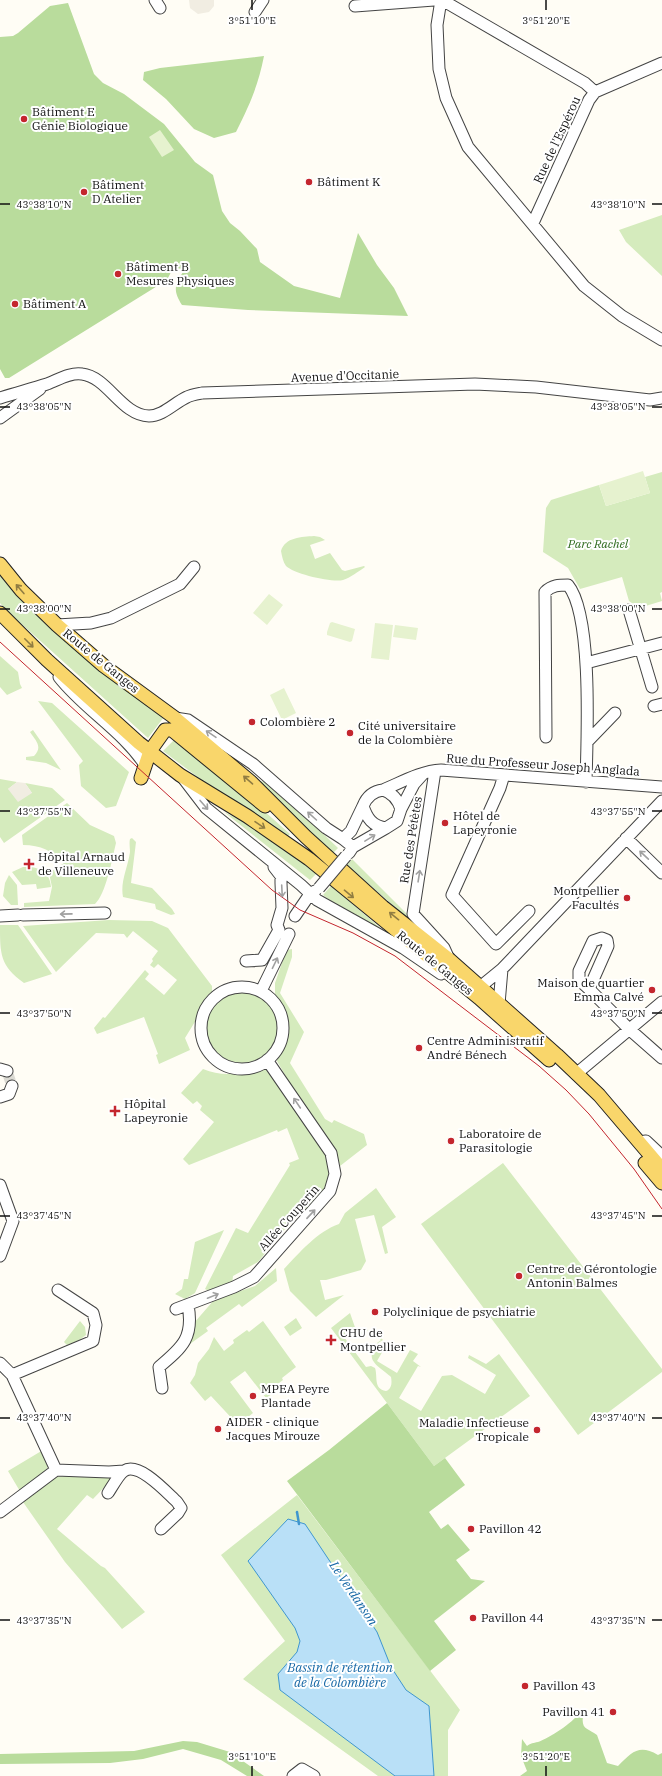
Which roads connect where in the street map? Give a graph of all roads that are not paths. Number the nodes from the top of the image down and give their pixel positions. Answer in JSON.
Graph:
{"nodes":[{"id":1,"x":263,"y":0,"type":"edge"},
{"id":2,"x":434,"y":0,"type":"edge"},
{"id":3,"x":441,"y":0,"type":"edge"},
{"id":4,"x":355,"y":6,"type":"dead end"},
{"id":5,"x":255,"y":12,"type":"dead end"},
{"id":6,"x":662,"y":63,"type":"edge"},
{"id":7,"x":594,"y":92,"type":"junction"},
{"id":8,"x":533,"y":224,"type":"junction"},
{"id":9,"x":662,"y":340,"type":"edge"},
{"id":10,"x":49,"y":383,"type":"junction"},
{"id":11,"x":0,"y":398,"type":"edge"},
{"id":12,"x":662,"y":398,"type":"edge"},
{"id":13,"x":0,"y":418,"type":"edge"},
{"id":14,"x":0,"y":564,"type":"edge"},
{"id":15,"x":194,"y":567,"type":"dead end"},
{"id":16,"x":629,"y":610,"type":"dead end"},
{"id":17,"x":0,"y":613,"type":"edge"},
{"id":18,"x":0,"y":618,"type":"edge"},
{"id":19,"x":11,"y":625,"type":"junction"},
{"id":20,"x":56,"y":625,"type":"junction"},
{"id":21,"x":662,"y":643,"type":"edge"},
{"id":22,"x":641,"y":649,"type":"junction"},
{"id":23,"x":47,"y":660,"type":"junction"},
{"id":24,"x":586,"y":663,"type":"junction"},
{"id":25,"x":652,"y":688,"type":"dead end"},
{"id":26,"x":615,"y":713,"type":"dead end"},
{"id":27,"x":175,"y":718,"type":"junction"},
{"id":28,"x":546,"y":737,"type":"dead end"},
{"id":29,"x":588,"y":741,"type":"junction"},
{"id":30,"x":150,"y":751,"type":"junction"},
{"id":31,"x":145,"y":765,"type":"junction"},
{"id":32,"x":435,"y":771,"type":"junction"},
{"id":33,"x":423,"y":774,"type":"junction"},
{"id":34,"x":180,"y":775,"type":"junction"},
{"id":35,"x":504,"y":775,"type":"junction"},
{"id":36,"x":141,"y":778,"type":"dead end"},
{"id":37,"x":586,"y":782,"type":"junction"},
{"id":38,"x":662,"y":787,"type":"edge"},
{"id":39,"x":383,"y":790,"type":"junction"},
{"id":40,"x":662,"y":801,"type":"edge"},
{"id":41,"x":363,"y":806,"type":"junction"},
{"id":42,"x":401,"y":809,"type":"junction"},
{"id":43,"x":386,"y":828,"type":"junction"},
{"id":44,"x":306,"y":837,"type":"junction"},
{"id":45,"x":626,"y":838,"type":"junction"},
{"id":46,"x":343,"y":839,"type":"junction"},
{"id":47,"x":353,"y":847,"type":"junction"},
{"id":48,"x":266,"y":857,"type":"junction"},
{"id":49,"x":662,"y":873,"type":"edge"},
{"id":50,"x":314,"y":891,"type":"junction"},
{"id":51,"x":529,"y":912,"type":"dead end"},
{"id":52,"x":105,"y":913,"type":"dead end"},
{"id":53,"x":413,"y":914,"type":"joint"},
{"id":54,"x":0,"y":916,"type":"edge"},
{"id":55,"x":295,"y":916,"type":"dead end"},
{"id":56,"x":284,"y":932,"type":"junction"},
{"id":57,"x":246,"y":960,"type":"dead end"},
{"id":58,"x":450,"y":960,"type":"junction"},
{"id":59,"x":502,"y":969,"type":"junction"},
{"id":60,"x":480,"y":987,"type":"junction"},
{"id":61,"x":588,"y":989,"type":"dead end"},
{"id":62,"x":261,"y":991,"type":"junction"},
{"id":63,"x":662,"y":1002,"type":"edge"},
{"id":64,"x":495,"y":1006,"type":"junction"},
{"id":65,"x":629,"y":1029,"type":"junction"},
{"id":66,"x":660,"y":1051,"type":"edge"},
{"id":67,"x":268,"y":1060,"type":"junction"},
{"id":68,"x":576,"y":1074,"type":"junction"},
{"id":69,"x":12,"y":1086,"type":"dead end"},
{"id":70,"x":0,"y":1097,"type":"edge"},
{"id":71,"x":639,"y":1142,"type":"junction"},
{"id":72,"x":662,"y":1156,"type":"edge"},
{"id":73,"x":661,"y":1177,"type":"edge"},
{"id":74,"x":0,"y":1185,"type":"edge"},
{"id":75,"x":662,"y":1195,"type":"edge"},
{"id":76,"x":0,"y":1256,"type":"edge"},
{"id":77,"x":58,"y":1290,"type":"dead end"},
{"id":78,"x":188,"y":1305,"type":"junction"},
{"id":79,"x":176,"y":1309,"type":"dead end"},
{"id":80,"x":0,"y":1363,"type":"edge"},
{"id":81,"x":12,"y":1375,"type":"junction"},
{"id":82,"x":162,"y":1388,"type":"dead end"},
{"id":83,"x":56,"y":1470,"type":"junction"},
{"id":84,"x":124,"y":1470,"type":"junction"},
{"id":85,"x":108,"y":1493,"type":"dead end"},
{"id":86,"x":0,"y":1512,"type":"edge"},
{"id":87,"x":161,"y":1529,"type":"dead end"},
{"id":88,"x":293,"y":1776,"type":"edge"},
{"id":89,"x":314,"y":1776,"type":"edge"}],
"edges":[{"from":1,"to":5,"type":"street"},
{"from":2,"to":4,"type":"street"},
{"from":3,"to":7,"type":"street"},
{"from":3,"to":8,"type":"street"},
{"from":6,"to":7,"type":"street","name":"Rue de l'Espérou"},
{"from":7,"to":8,"type":"street","name":"Rue de l'Espérou"},
{"from":8,"to":9,"type":"street"},
{"from":10,"to":11,"type":"street","name":"Avenue d'Occitanie"},
{"from":10,"to":12,"type":"street","name":"Avenue d'Occitanie"},
{"from":10,"to":13,"type":"street","name":"Avenue d'Occitanie"},
{"from":20,"to":14,"type":"main road","name":"Route de Ganges","one_way":true},
{"from":15,"to":20,"type":"street"},
{"from":16,"to":22,"type":"street"},
{"from":17,"to":19,"type":"main road","name":"Route de Ganges"},
{"from":18,"to":19,"type":"street"},
{"from":19,"to":23,"type":"main road","name":"Route de Ganges","one_way":true},
{"from":20,"to":27,"type":"main road","name":"Route de Ganges"},
{"from":21,"to":22,"type":"street"},
{"from":22,"to":24,"type":"street"},
{"from":22,"to":25,"type":"street"},
{"from":23,"to":30,"type":"main road","name":"Route de Ganges"},
{"from":23,"to":31,"type":"street"},
{"from":24,"to":28,"type":"street"},
{"from":24,"to":29,"type":"street"},
{"from":26,"to":29,"type":"street"},
{"from":44,"to":27,"type":"main road","name":"Route de Ganges","one_way":true},
{"from":46,"to":27,"type":"street","name":"Route de Ganges","one_way":true},
{"from":29,"to":37,"type":"street"},
{"from":30,"to":31,"type":"main road"},
{"from":30,"to":34,"type":"main road","name":"Route de Ganges"},
{"from":30,"to":44,"type":"main road"},
{"from":31,"to":36,"type":"main road"},
{"from":32,"to":33,"type":"street","name":"Rue du Professeur Joseph Anglada"},
{"from":32,"to":35,"type":"street","name":"Rue du Professeur Joseph Anglada"},
{"from":53,"to":32,"type":"street","name":"Rue des Pétètes","one_way":true},
{"from":33,"to":39,"type":"street","name":"Rue du Professeur Joseph Anglada"},
{"from":33,"to":42,"type":"street"},
{"from":34,"to":48,"type":"street","one_way":true},
{"from":34,"to":64,"type":"main road","name":"Route de Ganges","one_way":true},
{"from":35,"to":37,"type":"street","name":"Rue du Professeur Joseph Anglada"},
{"from":35,"to":51,"type":"street"},
{"from":37,"to":38,"type":"street","name":"Rue du Professeur Joseph Anglada"},
{"from":39,"to":41,"type":"street","name":"Rue du Professeur Joseph Anglada"},
{"from":39,"to":42,"type":"street"},
{"from":40,"to":45,"type":"street"},
{"from":41,"to":43,"type":"street"},
{"from":41,"to":46,"type":"street","name":"Rue du Professeur Joseph Anglada"},
{"from":42,"to":43,"type":"street"},
{"from":47,"to":43,"type":"street","one_way":true},
{"from":58,"to":44,"type":"main road","name":"Route de Ganges","one_way":true},
{"from":49,"to":45,"type":"street","one_way":true},
{"from":45,"to":59,"type":"street"},
{"from":46,"to":47,"type":"street","name":"Route de Ganges"},
{"from":47,"to":50,"type":"street","bridge":true},
{"from":48,"to":50,"type":"street"},
{"from":48,"to":56,"type":"street","one_way":true},
{"from":50,"to":55,"type":"street"},
{"from":50,"to":64,"type":"street"},
{"from":52,"to":54,"type":"street","one_way":true},
{"from":53,"to":58,"type":"street","name":"Route de Ganges"},
{"from":56,"to":57,"type":"street"},
{"from":62,"to":56,"type":"street","one_way":true},
{"from":58,"to":60,"type":"main road","name":"Route de Ganges"},
{"from":59,"to":60,"type":"street"},
{"from":59,"to":64,"type":"street"},
{"from":60,"to":64,"type":"main road","name":"Route de Ganges"},
{"from":61,"to":65,"type":"street"},
{"from":62,"to":67,"type":"street"},
{"from":62,"to":67,"type":"street"},
{"from":63,"to":65,"type":"street"},
{"from":64,"to":68,"type":"main road","name":"Route de Ganges"},
{"from":64,"to":73,"type":"main road","name":"Route de Ganges"},
{"from":65,"to":66,"type":"street"},
{"from":65,"to":68,"type":"street"},
{"from":78,"to":67,"type":"street","name":"Allée Couperin","one_way":true},
{"from":68,"to":71,"type":"main road","name":"Route de Ganges"},
{"from":69,"to":70,"type":"street"},
{"from":71,"to":72,"type":"street"},
{"from":71,"to":73,"type":"main road","name":"Route de Ganges"},
{"from":73,"to":75,"type":"main road"},
{"from":74,"to":76,"type":"street"},
{"from":77,"to":81,"type":"street"},
{"from":78,"to":79,"type":"street","name":"Allée Couperin"},
{"from":78,"to":82,"type":"street"},
{"from":80,"to":81,"type":"street"},
{"from":81,"to":83,"type":"street"},
{"from":83,"to":84,"type":"street"},
{"from":83,"to":86,"type":"street"},
{"from":84,"to":85,"type":"street"},
{"from":84,"to":87,"type":"street"},
{"from":88,"to":89,"type":"street"}]}
